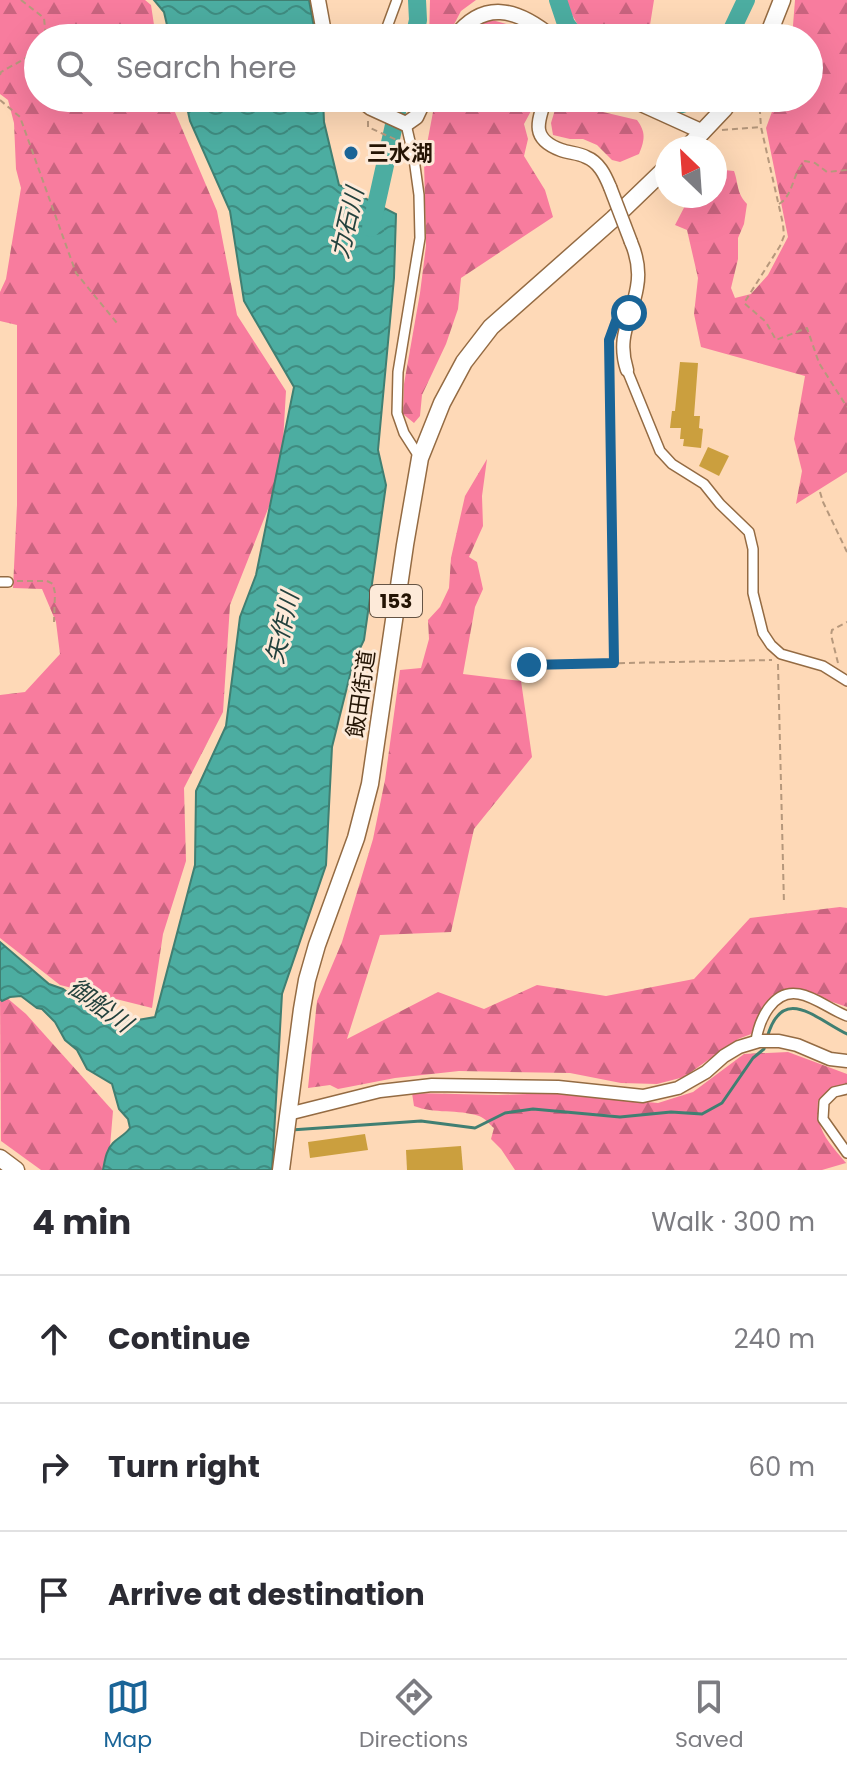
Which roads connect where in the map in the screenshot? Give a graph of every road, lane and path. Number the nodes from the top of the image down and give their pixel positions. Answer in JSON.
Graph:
{"nodes":[{"id":1,"x":21,"y":0,"type":"edge"},
{"id":2,"x":318,"y":0,"type":"edge"},
{"id":3,"x":397,"y":0,"type":"edge"},
{"id":4,"x":782,"y":0,"type":"edge"},
{"id":5,"x":45,"y":24,"type":"edge"},
{"id":6,"x":322,"y":24,"type":"edge"},
{"id":7,"x":388,"y":24,"type":"edge"},
{"id":8,"x":461,"y":24,"type":"edge"},
{"id":9,"x":535,"y":24,"type":"edge"},
{"id":10,"x":773,"y":24,"type":"edge"},
{"id":11,"x":24,"y":59,"type":"edge"},
{"id":12,"x":0,"y":75,"type":"edge"},
{"id":13,"x":0,"y":100,"type":"edge"},
{"id":14,"x":384,"y":112,"type":"edge"},
{"id":15,"x":418,"y":112,"type":"edge"},
{"id":16,"x":540,"y":112,"type":"edge"},
{"id":17,"x":662,"y":112,"type":"edge"},
{"id":18,"x":720,"y":112,"type":"edge"},
{"id":19,"x":760,"y":112,"type":"edge"},
{"id":20,"x":406,"y":124,"type":"junction"},
{"id":21,"x":369,"y":127,"type":"dead end"},
{"id":22,"x":761,"y":127,"type":"junction"},
{"id":23,"x":705,"y":130,"type":"junction"},
{"id":24,"x":699,"y":136,"type":"edge"},
{"id":25,"x":401,"y":142,"type":"dead end"},
{"id":26,"x":847,"y":170,"type":"edge"},
{"id":27,"x":655,"y":179,"type":"edge"},
{"id":28,"x":778,"y":204,"type":"junction"},
{"id":29,"x":629,"y":313,"type":"junction"},
{"id":30,"x":117,"y":323,"type":"dead end"},
{"id":31,"x":627,"y":370,"type":"joint"},
{"id":32,"x":847,"y":407,"type":"edge"},
{"id":33,"x":420,"y":458,"type":"junction"},
{"id":34,"x":820,"y":492,"type":"dead end"},
{"id":35,"x":847,"y":552,"type":"edge"},
{"id":36,"x":4,"y":582,"type":"edge"},
{"id":37,"x":54,"y":622,"type":"dead end"},
{"id":38,"x":847,"y":622,"type":"edge"},
{"id":39,"x":780,"y":657,"type":"junction"},
{"id":40,"x":614,"y":663,"type":"junction"},
{"id":41,"x":529,"y":665,"type":"dead end"},
{"id":42,"x":844,"y":679,"type":"edge"},
{"id":43,"x":784,"y":904,"type":"dead end"},
{"id":44,"x":847,"y":1016,"type":"edge"},
{"id":45,"x":758,"y":1041,"type":"junction"},
{"id":46,"x":847,"y":1061,"type":"edge"},
{"id":47,"x":847,"y":1089,"type":"edge"},
{"id":48,"x":287,"y":1117,"type":"junction"},
{"id":49,"x":847,"y":1153,"type":"edge"},
{"id":50,"x":0,"y":1158,"type":"edge"},
{"id":51,"x":16,"y":1170,"type":"edge"},
{"id":52,"x":281,"y":1170,"type":"edge"}],
"edges":[{"from":1,"to":5,"type":"path"},
{"from":2,"to":6,"type":"main road"},
{"from":3,"to":7,"type":"street"},
{"from":4,"to":10,"type":"highway"},
{"from":8,"to":9,"type":"main road"},
{"from":11,"to":12,"type":"path"},
{"from":13,"to":30,"type":"path"},
{"from":14,"to":20,"type":"main road"},
{"from":15,"to":20,"type":"main road"},
{"from":16,"to":29,"type":"street","bridge":true},
{"from":17,"to":23,"type":"main road"},
{"from":18,"to":23,"type":"highway"},
{"from":19,"to":22,"type":"path"},
{"from":20,"to":33,"type":"street"},
{"from":21,"to":25,"type":"path"},
{"from":22,"to":23,"type":"path"},
{"from":22,"to":28,"type":"path"},
{"from":23,"to":24,"type":"highway"},
{"from":26,"to":28,"type":"path"},
{"from":27,"to":33,"type":"highway","name":"飯田街道","number":"153"},
{"from":28,"to":32,"type":"path"},
{"from":29,"to":31,"type":"street"},
{"from":29,"to":40,"type":"path"},
{"from":31,"to":39,"type":"street"},
{"from":33,"to":48,"type":"highway","name":"飯田街道","number":"153"},
{"from":34,"to":35,"type":"path"},
{"from":36,"to":37,"type":"path"},
{"from":38,"to":42,"type":"path"},
{"from":39,"to":40,"type":"path"},
{"from":39,"to":42,"type":"street"},
{"from":39,"to":43,"type":"path"},
{"from":40,"to":41,"type":"path"},
{"from":44,"to":45,"type":"street"},
{"from":45,"to":46,"type":"street"},
{"from":45,"to":48,"type":"street"},
{"from":47,"to":49,"type":"street"},
{"from":48,"to":52,"type":"highway","name":"飯田街道","number":"153"},
{"from":50,"to":51,"type":"highway"}]}
